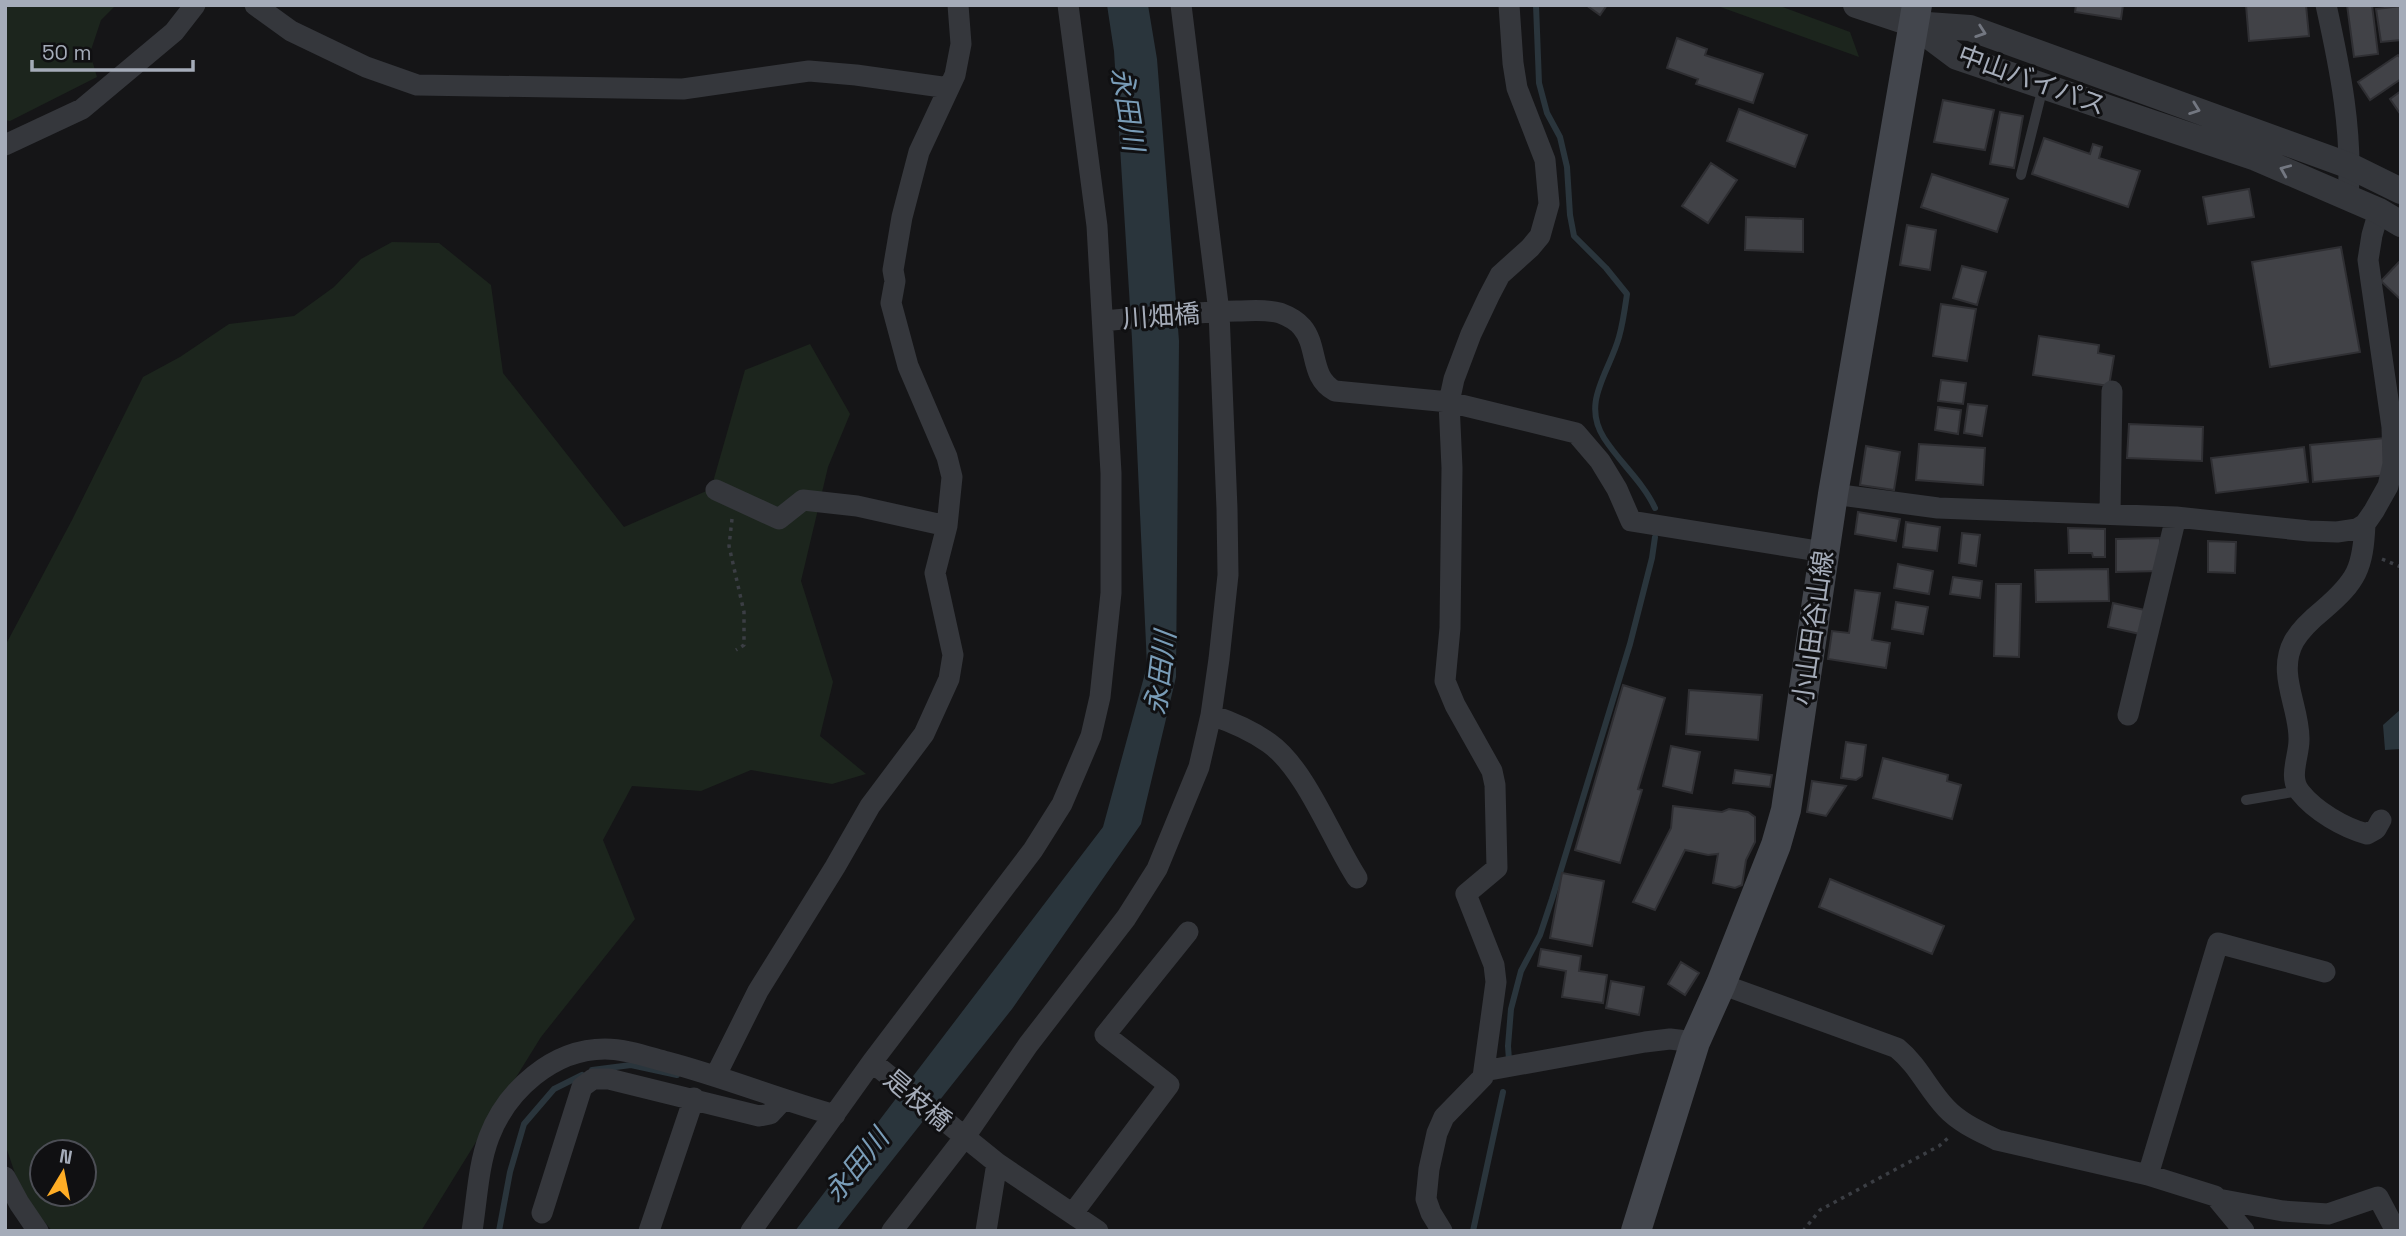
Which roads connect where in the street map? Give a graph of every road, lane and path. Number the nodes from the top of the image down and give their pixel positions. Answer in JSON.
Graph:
{"nodes":[{"id":1,"x":195,"y":5,"type":"edge"},
{"id":2,"x":255,"y":5,"type":"edge"},
{"id":3,"x":958,"y":5,"type":"edge"},
{"id":4,"x":1068,"y":5,"type":"edge"},
{"id":5,"x":1181,"y":5,"type":"edge"},
{"id":6,"x":1509,"y":5,"type":"edge"},
{"id":7,"x":1856,"y":5,"type":"edge"},
{"id":8,"x":2326,"y":5,"type":"edge"},
{"id":9,"x":1915,"y":15,"type":"edge"},
{"id":10,"x":2043,"y":87,"type":"junction"},
{"id":11,"x":949,"y":88,"type":"junction"},
{"id":12,"x":5,"y":145,"type":"edge"},
{"id":13,"x":2350,"y":166,"type":"junction"},
{"id":14,"x":2021,"y":175,"type":"dead end"},
{"id":15,"x":2401,"y":191,"type":"edge"},
{"id":16,"x":2348,"y":197,"type":"junction"},
{"id":17,"x":2390,"y":217,"type":"edge"},
{"id":18,"x":1219,"y":312,"type":"junction"},
{"id":19,"x":1103,"y":321,"type":"junction"},
{"id":20,"x":2112,"y":391,"type":"dead end"},
{"id":21,"x":1449,"y":402,"type":"junction"},
{"id":22,"x":716,"y":490,"type":"dead end"},
{"id":23,"x":1833,"y":494,"type":"junction"},
{"id":24,"x":743,"y":503,"type":"junction"},
{"id":25,"x":2110,"y":514,"type":"junction"},
{"id":26,"x":2176,"y":517,"type":"junction"},
{"id":27,"x":2365,"y":524,"type":"junction"},
{"id":28,"x":947,"y":526,"type":"junction"},
{"id":29,"x":1824,"y":552,"type":"junction"},
{"id":30,"x":736,"y":650,"type":"dead end"},
{"id":31,"x":1211,"y":715,"type":"junction"},
{"id":32,"x":2128,"y":715,"type":"dead end"},
{"id":33,"x":2299,"y":791,"type":"junction"},
{"id":34,"x":2246,"y":800,"type":"dead end"},
{"id":35,"x":2381,"y":820,"type":"dead end"},
{"id":36,"x":1357,"y":878,"type":"dead end"},
{"id":37,"x":1188,"y":932,"type":"dead end"},
{"id":38,"x":2326,"y":972,"type":"dead end"},
{"id":39,"x":1721,"y":984,"type":"junction"},
{"id":40,"x":1695,"y":1042,"type":"junction"},
{"id":41,"x":872,"y":1062,"type":"junction"},
{"id":42,"x":1484,"y":1071,"type":"junction"},
{"id":43,"x":716,"y":1075,"type":"junction"},
{"id":44,"x":694,"y":1098,"type":"junction"},
{"id":45,"x":783,"y":1100,"type":"junction"},
{"id":46,"x":835,"y":1115,"type":"junction"},
{"id":47,"x":1966,"y":1124,"type":"junction"},
{"id":48,"x":964,"y":1138,"type":"junction"},
{"id":49,"x":997,"y":1163,"type":"junction"},
{"id":50,"x":2148,"y":1175,"type":"junction"},
{"id":51,"x":5,"y":1177,"type":"edge"},
{"id":52,"x":2218,"y":1199,"type":"junction"},
{"id":53,"x":542,"y":1213,"type":"dead end"},
{"id":54,"x":1073,"y":1213,"type":"junction"},
{"id":55,"x":38,"y":1231,"type":"edge"},
{"id":56,"x":472,"y":1231,"type":"edge"},
{"id":57,"x":649,"y":1231,"type":"edge"},
{"id":58,"x":751,"y":1231,"type":"edge"},
{"id":59,"x":892,"y":1231,"type":"edge"},
{"id":60,"x":986,"y":1231,"type":"edge"},
{"id":61,"x":1098,"y":1231,"type":"edge"},
{"id":62,"x":1442,"y":1231,"type":"edge"},
{"id":63,"x":1636,"y":1231,"type":"edge"},
{"id":64,"x":1803,"y":1231,"type":"edge"},
{"id":65,"x":2244,"y":1231,"type":"edge"},
{"id":66,"x":2396,"y":1231,"type":"edge"}],
"edges":[{"from":1,"to":12,"type":"street"},
{"from":2,"to":11,"type":"street"},
{"from":3,"to":11,"type":"street"},
{"from":4,"to":19,"type":"street"},
{"from":5,"to":18,"type":"street"},
{"from":6,"to":21,"type":"street"},
{"from":7,"to":9,"type":"street"},
{"from":8,"to":13,"type":"street"},
{"from":9,"to":10,"type":"street","name":"中山バイパス"},
{"from":9,"to":13,"type":"street","name":"中山バイパス","one_way":true},
{"from":9,"to":23,"type":"main road","name":"小山田谷山線"},
{"from":10,"to":14,"type":"lane"},
{"from":16,"to":10,"type":"street","name":"中山バイパス","one_way":true},
{"from":11,"to":28,"type":"street"},
{"from":13,"to":15,"type":"street","name":"中山バイパス"},
{"from":13,"to":16,"type":"street"},
{"from":16,"to":17,"type":"street","name":"中山バイパス"},
{"from":17,"to":27,"type":"street"},
{"from":18,"to":19,"type":"street","name":"川畑橋"},
{"from":18,"to":21,"type":"street","name":"川畑橋"},
{"from":18,"to":31,"type":"street"},
{"from":19,"to":41,"type":"street"},
{"from":20,"to":25,"type":"street"},
{"from":21,"to":29,"type":"street","name":"川畑橋"},
{"from":21,"to":42,"type":"street"},
{"from":22,"to":24,"type":"street"},
{"from":23,"to":25,"type":"street"},
{"from":23,"to":29,"type":"main road","name":"小山田谷山線"},
{"from":24,"to":28,"type":"street"},
{"from":24,"to":30,"type":"path"},
{"from":25,"to":26,"type":"street"},
{"from":26,"to":27,"type":"street"},
{"from":26,"to":32,"type":"street"},
{"from":27,"to":33,"type":"street"},
{"from":28,"to":43,"type":"street"},
{"from":29,"to":39,"type":"main road","name":"小山田谷山線"},
{"from":31,"to":36,"type":"street"},
{"from":31,"to":48,"type":"street"},
{"from":33,"to":34,"type":"lane"},
{"from":33,"to":35,"type":"street"},
{"from":37,"to":54,"type":"street"},
{"from":38,"to":50,"type":"street"},
{"from":39,"to":40,"type":"main road","name":"小山田谷山線"},
{"from":39,"to":47,"type":"street"},
{"from":40,"to":42,"type":"street"},
{"from":40,"to":63,"type":"main road","name":"小山田谷山線"},
{"from":41,"to":46,"type":"street"},
{"from":41,"to":48,"type":"street","name":"是枝橋"},
{"from":42,"to":62,"type":"street"},
{"from":43,"to":45,"type":"street"},
{"from":43,"to":56,"type":"street"},
{"from":44,"to":45,"type":"street"},
{"from":44,"to":53,"type":"street"},
{"from":44,"to":57,"type":"street"},
{"from":45,"to":46,"type":"street"},
{"from":46,"to":58,"type":"street"},
{"from":47,"to":50,"type":"street"},
{"from":47,"to":64,"type":"path"},
{"from":48,"to":49,"type":"street","name":"是枝橋"},
{"from":48,"to":59,"type":"street"},
{"from":49,"to":54,"type":"street","name":"是枝橋"},
{"from":49,"to":60,"type":"street"},
{"from":50,"to":52,"type":"street"},
{"from":51,"to":55,"type":"street"},
{"from":52,"to":65,"type":"street"},
{"from":52,"to":66,"type":"street"},
{"from":54,"to":61,"type":"street","name":"是枝橋"}]}
